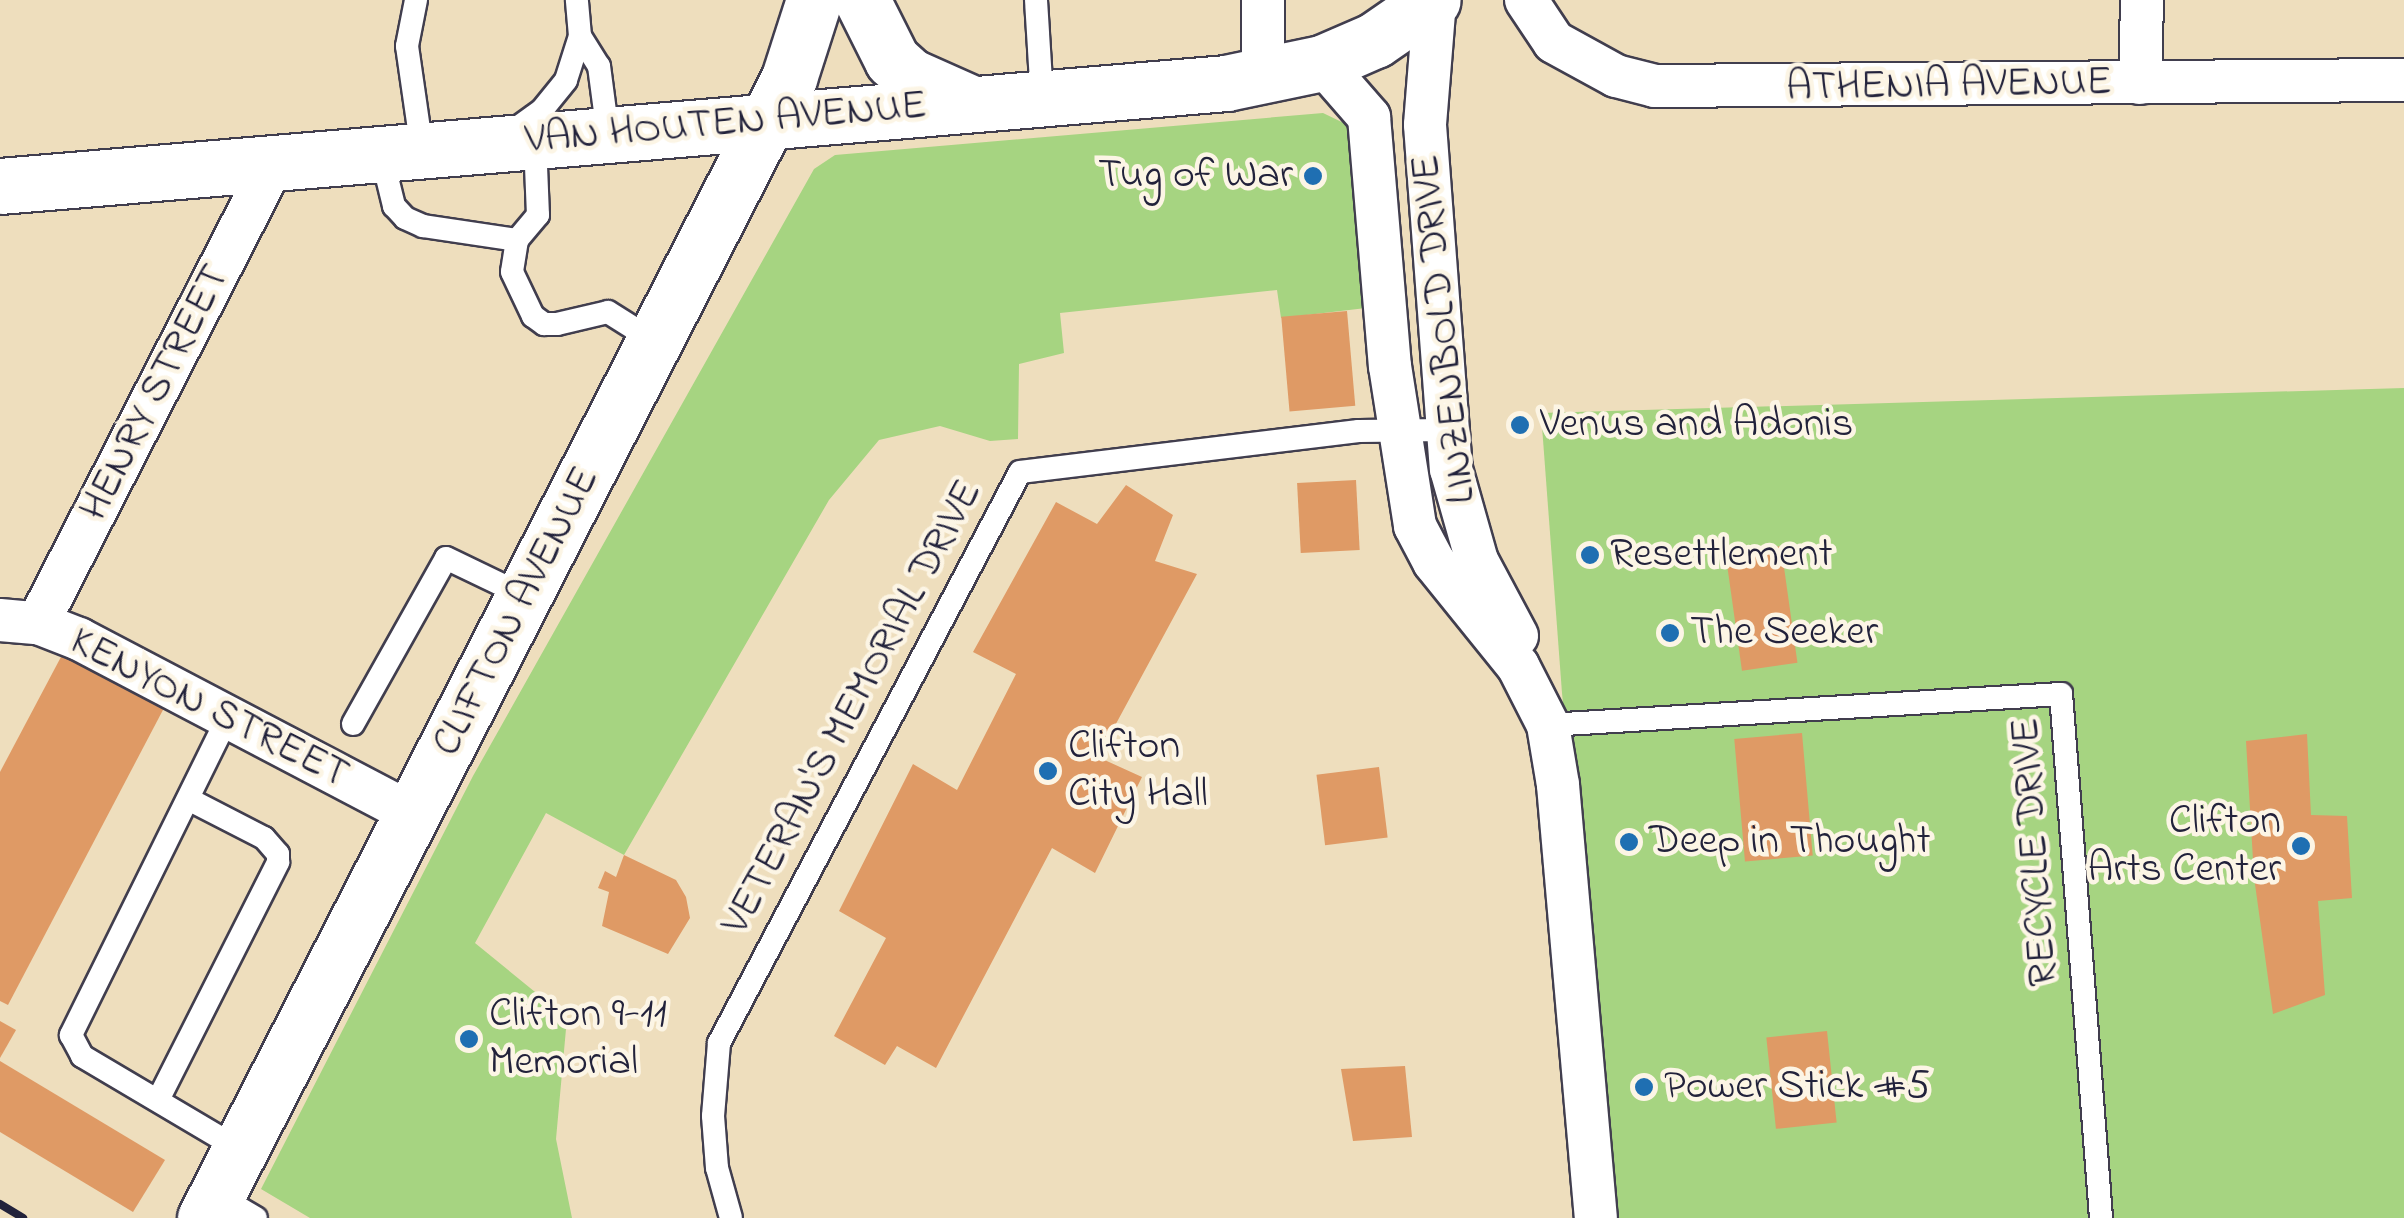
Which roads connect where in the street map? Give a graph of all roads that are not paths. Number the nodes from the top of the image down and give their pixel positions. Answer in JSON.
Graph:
{"nodes":[{"id":1,"x":416,"y":0,"type":"edge"},
{"id":2,"x":577,"y":0,"type":"edge"},
{"id":3,"x":814,"y":0,"type":"edge"},
{"id":4,"x":862,"y":0,"type":"edge"},
{"id":5,"x":1036,"y":0,"type":"edge"},
{"id":6,"x":1263,"y":0,"type":"edge"},
{"id":7,"x":1434,"y":0,"type":"edge"},
{"id":8,"x":1526,"y":0,"type":"edge"},
{"id":9,"x":2142,"y":0,"type":"edge"},
{"id":10,"x":580,"y":36,"type":"junction"},
{"id":11,"x":1322,"y":63,"type":"junction"},
{"id":12,"x":1263,"y":76,"type":"junction"},
{"id":13,"x":2404,"y":80,"type":"edge"},
{"id":14,"x":2140,"y":83,"type":"junction"},
{"id":15,"x":1042,"y":98,"type":"junction"},
{"id":16,"x":971,"y":103,"type":"junction"},
{"id":17,"x":766,"y":120,"type":"junction"},
{"id":18,"x":608,"y":134,"type":"junction"},
{"id":19,"x":516,"y":142,"type":"junction"},
{"id":20,"x":401,"y":151,"type":"junction"},
{"id":21,"x":274,"y":162,"type":"junction"},
{"id":22,"x":0,"y":186,"type":"edge"},
{"id":23,"x":517,"y":240,"type":"junction"},
{"id":24,"x":654,"y":341,"type":"junction"},
{"id":25,"x":1400,"y":430,"type":"junction"},
{"id":26,"x":1447,"y":430,"type":"junction"},
{"id":27,"x":525,"y":596,"type":"junction"},
{"id":28,"x":19,"y":622,"type":"edge"},
{"id":29,"x":1544,"y":714,"type":"junction"},
{"id":30,"x":228,"y":717,"type":"junction"},
{"id":31,"x":353,"y":724,"type":"dead end"},
{"id":32,"x":188,"y":799,"type":"junction"},
{"id":33,"x":413,"y":814,"type":"junction"},
{"id":34,"x":158,"y":1100,"type":"junction"},
{"id":35,"x":230,"y":1195,"type":"edge"},
{"id":36,"x":731,"y":1218,"type":"edge"},
{"id":37,"x":1596,"y":1218,"type":"edge"},
{"id":38,"x":2101,"y":1218,"type":"edge"}],
"edges":[{"from":1,"to":20,"type":"lane"},
{"from":2,"to":10,"type":"lane"},
{"from":3,"to":17,"type":"main road","name":"CLIFTON AVENUE"},
{"from":4,"to":16,"type":"main road"},
{"from":5,"to":15,"type":"lane"},
{"from":6,"to":12,"type":"street"},
{"from":7,"to":11,"type":"main road","name":"VAN HOUTEN AVENUE"},
{"from":7,"to":26,"type":"street","name":"LINZENBOLD DRIVE"},
{"from":8,"to":14,"type":"street","name":"ATHENIA AVENUE"},
{"from":9,"to":14,"type":"street"},
{"from":10,"to":18,"type":"lane"},
{"from":10,"to":19,"type":"lane"},
{"from":11,"to":12,"type":"main road","name":"VAN HOUTEN AVENUE"},
{"from":11,"to":25,"type":"street","name":"LINZENBOLD DRIVE"},
{"from":12,"to":15,"type":"main road","name":"VAN HOUTEN AVENUE"},
{"from":13,"to":14,"type":"street","name":"ATHENIA AVENUE"},
{"from":15,"to":16,"type":"main road","name":"VAN HOUTEN AVENUE"},
{"from":16,"to":17,"type":"main road","name":"VAN HOUTEN AVENUE"},
{"from":17,"to":18,"type":"main road","name":"VAN HOUTEN AVENUE"},
{"from":17,"to":24,"type":"main road","name":"CLIFTON AVENUE"},
{"from":18,"to":19,"type":"main road","name":"VAN HOUTEN AVENUE"},
{"from":19,"to":20,"type":"main road","name":"VAN HOUTEN AVENUE"},
{"from":19,"to":23,"type":"lane"},
{"from":20,"to":21,"type":"main road","name":"VAN HOUTEN AVENUE"},
{"from":20,"to":23,"type":"lane"},
{"from":21,"to":22,"type":"main road","name":"VAN HOUTEN AVENUE"},
{"from":21,"to":28,"type":"street","name":"HENRY STREET"},
{"from":23,"to":24,"type":"lane"},
{"from":24,"to":27,"type":"main road","name":"CLIFTON AVENUE"},
{"from":25,"to":26,"type":"lane","name":"VETERAN'S MEMORIAL DRIVE"},
{"from":25,"to":29,"type":"street","name":"LINZENBOLD DRIVE"},
{"from":25,"to":36,"type":"lane","name":"VETERAN'S MEMORIAL DRIVE"},
{"from":26,"to":29,"type":"street","name":"LINZENBOLD DRIVE"},
{"from":27,"to":31,"type":"lane"},
{"from":27,"to":33,"type":"main road","name":"CLIFTON AVENUE"},
{"from":28,"to":30,"type":"street","name":"KENYON STREET"},
{"from":29,"to":37,"type":"street","name":"LINZENBOLD DRIVE"},
{"from":29,"to":38,"type":"lane","name":"RECYCLE DRIVE"},
{"from":30,"to":32,"type":"lane"},
{"from":30,"to":33,"type":"street","name":"KENYON STREET"},
{"from":32,"to":34,"type":"lane"},
{"from":32,"to":34,"type":"lane"},
{"from":33,"to":35,"type":"main road","name":"CLIFTON AVENUE"},
{"from":34,"to":35,"type":"lane"}]}
